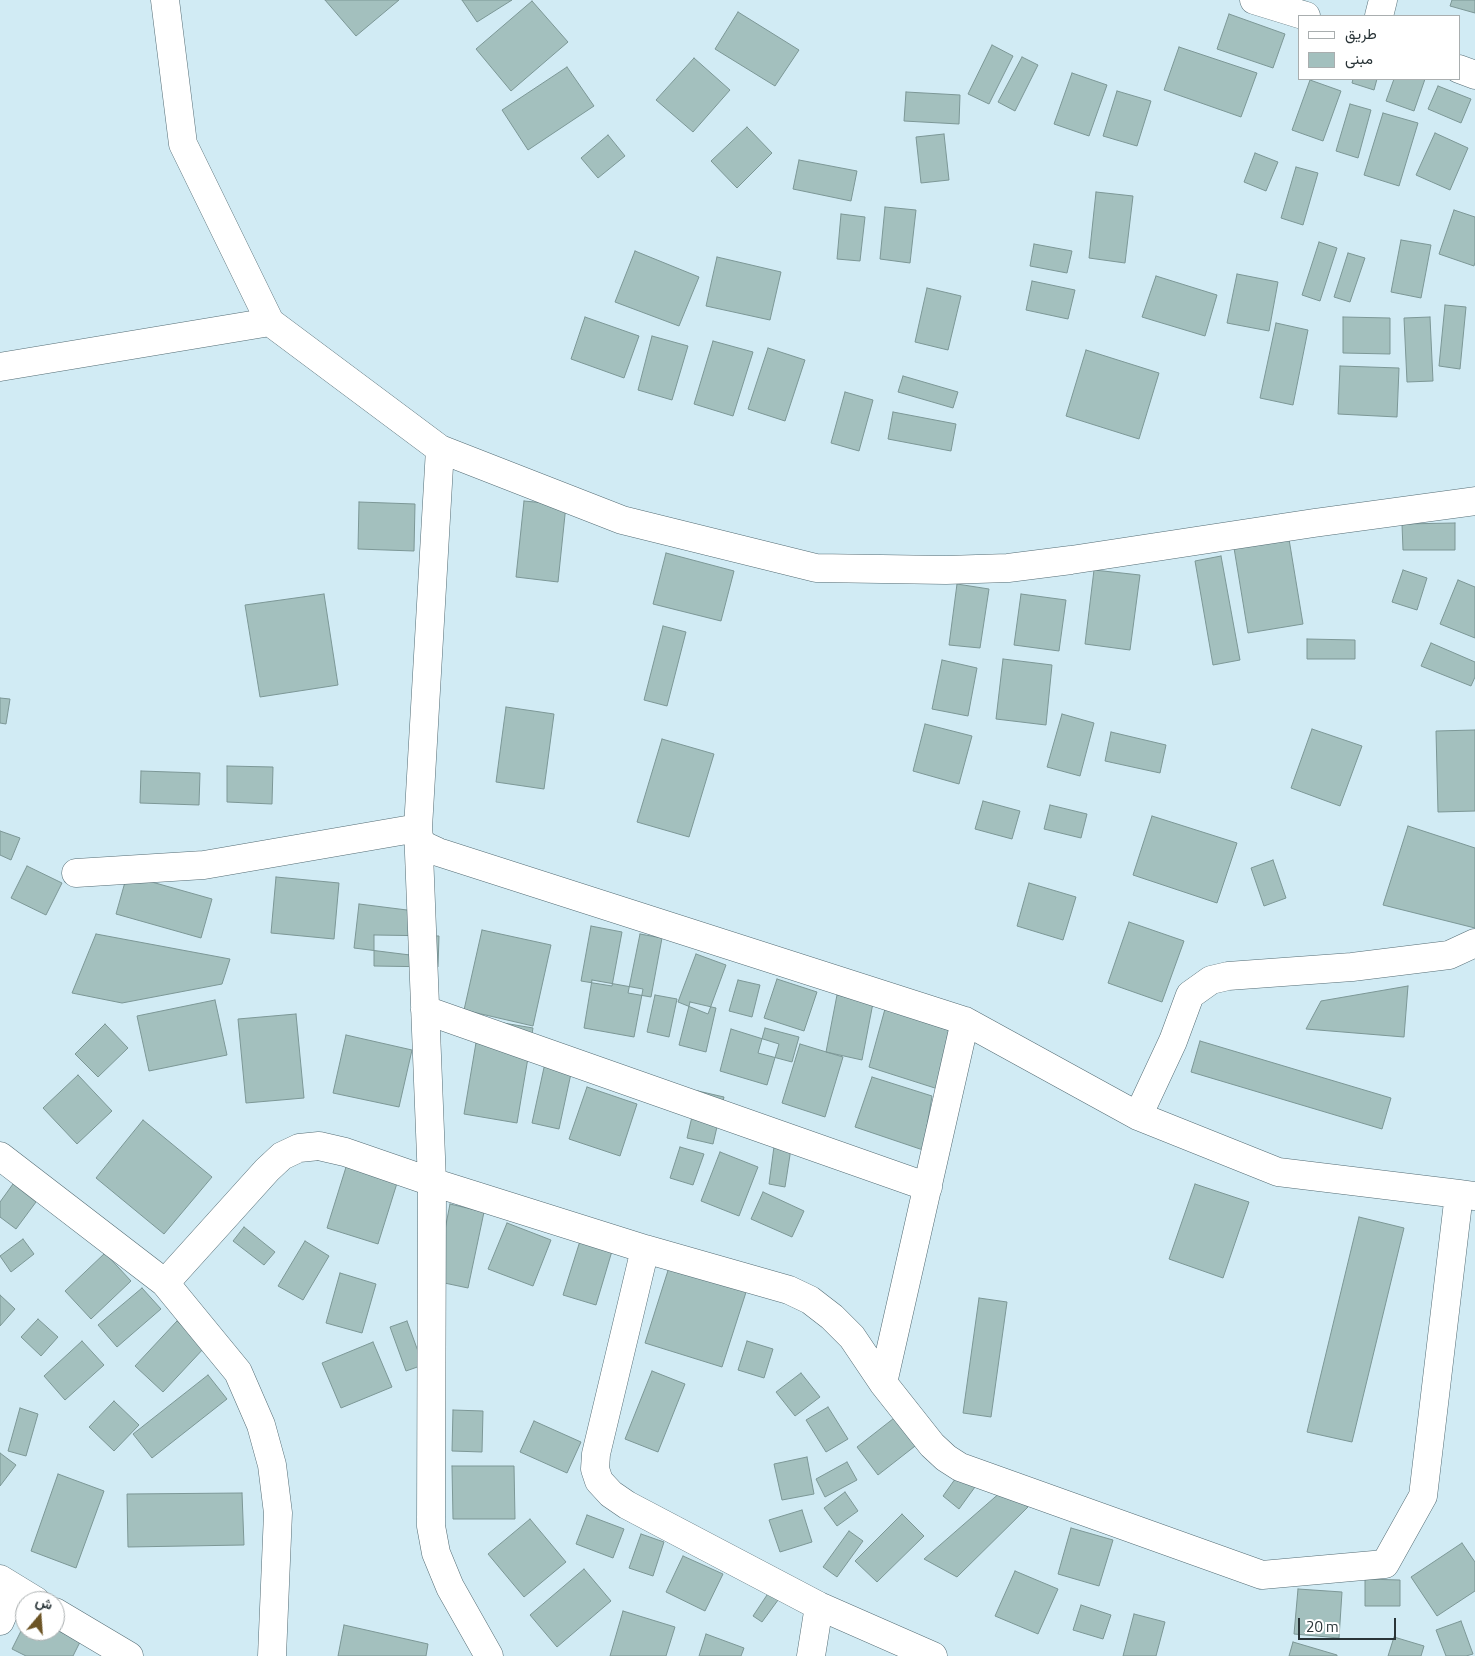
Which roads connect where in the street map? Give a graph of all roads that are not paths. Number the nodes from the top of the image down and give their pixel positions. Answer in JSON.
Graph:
{"nodes":[{"id":1,"x":165,"y":0,"type":"edge"},
{"id":2,"x":1254,"y":0,"type":"edge"},
{"id":3,"x":1383,"y":0,"type":"edge"},
{"id":4,"x":1303,"y":15,"type":"edge"},
{"id":5,"x":1379,"y":15,"type":"edge"},
{"id":6,"x":1460,"y":69,"type":"edge"},
{"id":7,"x":1475,"y":76,"type":"edge"},
{"id":8,"x":270,"y":322,"type":"junction"},
{"id":9,"x":0,"y":367,"type":"edge"},
{"id":10,"x":440,"y":450,"type":"junction"},
{"id":11,"x":1475,"y":501,"type":"edge"},
{"id":12,"x":418,"y":828,"type":"junction"},
{"id":13,"x":76,"y":872,"type":"dead end"},
{"id":14,"x":1475,"y":943,"type":"edge"},
{"id":15,"x":425,"y":1010,"type":"junction"},
{"id":16,"x":965,"y":1021,"type":"junction"},
{"id":17,"x":1138,"y":1116,"type":"junction"},
{"id":18,"x":0,"y":1156,"type":"edge"},
{"id":19,"x":432,"y":1182,"type":"junction"},
{"id":20,"x":928,"y":1187,"type":"junction"},
{"id":21,"x":1467,"y":1195,"type":"edge"},
{"id":22,"x":645,"y":1249,"type":"junction"},
{"id":23,"x":166,"y":1283,"type":"junction"},
{"id":24,"x":883,"y":1383,"type":"junction"},
{"id":25,"x":17,"y":1589,"type":"edge"},
{"id":26,"x":819,"y":1606,"type":"junction"},
{"id":27,"x":65,"y":1618,"type":"edge"},
{"id":28,"x":0,"y":1621,"type":"edge"},
{"id":29,"x":129,"y":1656,"type":"edge"},
{"id":30,"x":272,"y":1656,"type":"edge"},
{"id":31,"x":489,"y":1656,"type":"edge"},
{"id":32,"x":811,"y":1656,"type":"edge"},
{"id":33,"x":933,"y":1656,"type":"edge"}],
"edges":[{"from":1,"to":8,"type":"street"},
{"from":2,"to":4,"type":"street"},
{"from":3,"to":5,"type":"street"},
{"from":6,"to":7,"type":"street"},
{"from":8,"to":9,"type":"street"},
{"from":8,"to":10,"type":"street"},
{"from":10,"to":11,"type":"street"},
{"from":10,"to":12,"type":"street"},
{"from":12,"to":13,"type":"street"},
{"from":12,"to":15,"type":"street"},
{"from":12,"to":16,"type":"street"},
{"from":14,"to":17,"type":"street"},
{"from":15,"to":19,"type":"street"},
{"from":15,"to":20,"type":"street"},
{"from":16,"to":17,"type":"street"},
{"from":16,"to":20,"type":"street"},
{"from":17,"to":21,"type":"street"},
{"from":18,"to":23,"type":"street"},
{"from":19,"to":22,"type":"street"},
{"from":19,"to":23,"type":"street"},
{"from":19,"to":31,"type":"street"},
{"from":20,"to":24,"type":"street"},
{"from":21,"to":24,"type":"street"},
{"from":22,"to":24,"type":"street"},
{"from":22,"to":26,"type":"street"},
{"from":23,"to":30,"type":"street"},
{"from":25,"to":28,"type":"street"},
{"from":26,"to":32,"type":"street"},
{"from":26,"to":33,"type":"street"},
{"from":27,"to":29,"type":"street"}]}
